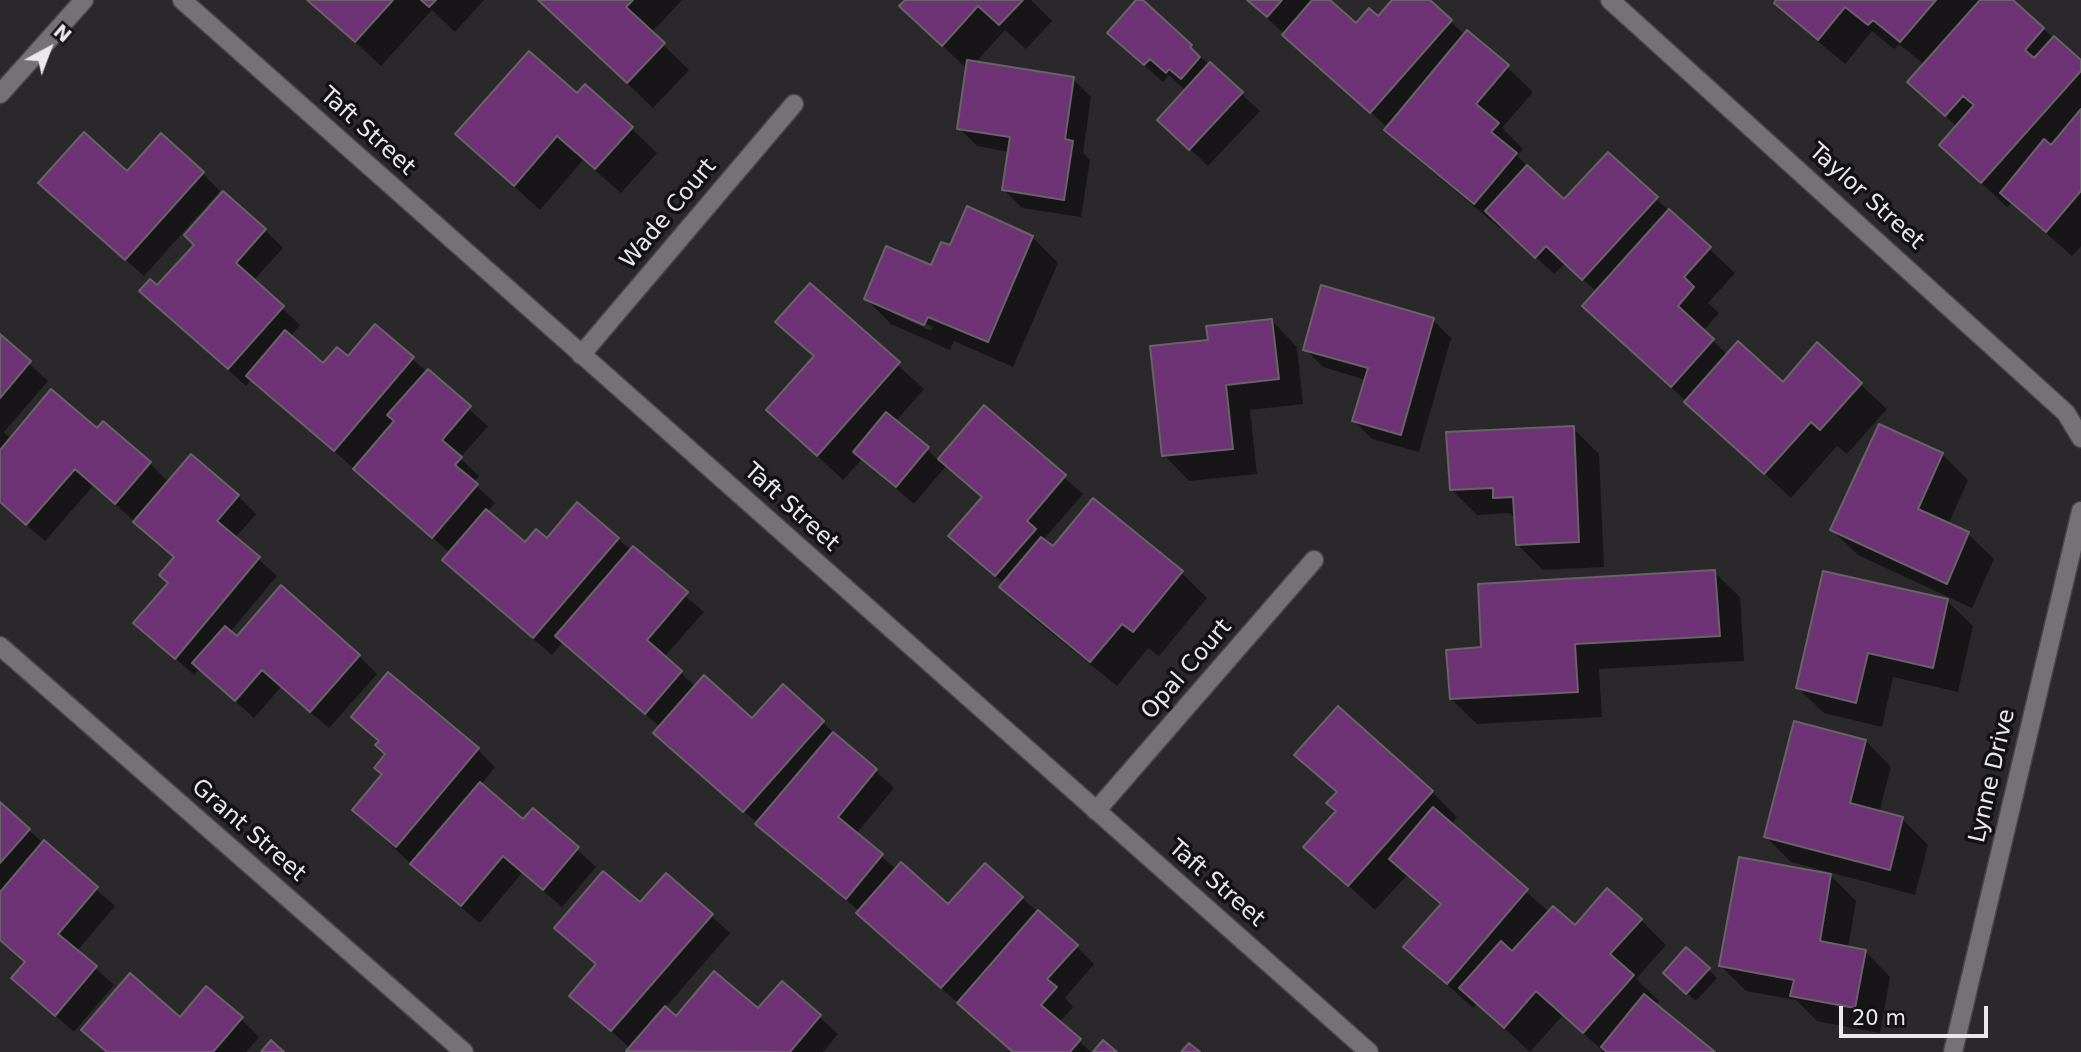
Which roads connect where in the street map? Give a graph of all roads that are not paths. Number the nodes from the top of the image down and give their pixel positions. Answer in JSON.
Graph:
{"nodes":[{"id":1,"x":84,"y":0,"type":"edge"},
{"id":2,"x":182,"y":0,"type":"edge"},
{"id":3,"x":1610,"y":0,"type":"edge"},
{"id":4,"x":0,"y":94,"type":"edge"},
{"id":5,"x":794,"y":104,"type":"dead end"},
{"id":6,"x":581,"y":355,"type":"junction"},
{"id":7,"x":2081,"y":438,"type":"edge"},
{"id":8,"x":2081,"y":511,"type":"edge"},
{"id":9,"x":1314,"y":560,"type":"dead end"},
{"id":10,"x":0,"y":646,"type":"edge"},
{"id":11,"x":1096,"y":811,"type":"junction"},
{"id":12,"x":464,"y":1052,"type":"edge"},
{"id":13,"x":1369,"y":1052,"type":"edge"},
{"id":14,"x":1953,"y":1052,"type":"edge"}],
"edges":[{"from":1,"to":4,"type":"street"},
{"from":2,"to":6,"type":"street","name":"Taft Street"},
{"from":3,"to":7,"type":"street","name":"Taylor Street"},
{"from":5,"to":6,"type":"street","name":"Wade Court"},
{"from":6,"to":11,"type":"street","name":"Taft Street"},
{"from":8,"to":14,"type":"street","name":"Lynne Drive"},
{"from":9,"to":11,"type":"street","name":"Opal Court"},
{"from":10,"to":12,"type":"street","name":"Grant Street"},
{"from":11,"to":13,"type":"street","name":"Taft Street"}]}
